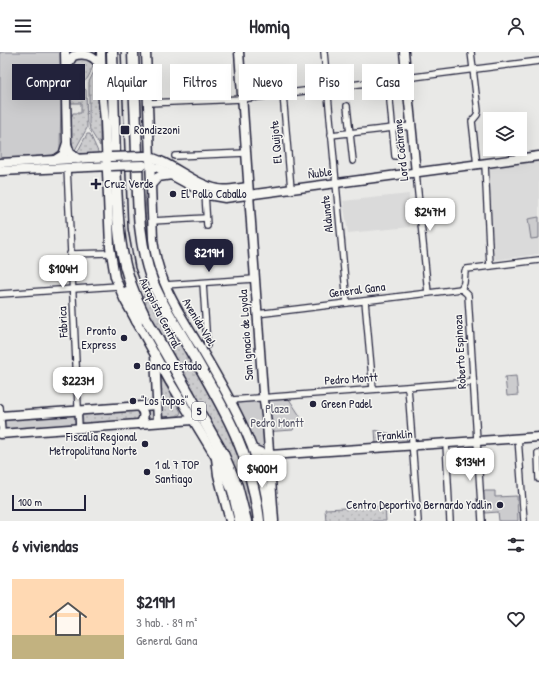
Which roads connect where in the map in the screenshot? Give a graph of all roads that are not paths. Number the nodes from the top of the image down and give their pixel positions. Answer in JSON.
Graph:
{"nodes":[{"id":1,"x":65,"y":52,"type":"edge"},
{"id":2,"x":101,"y":52,"type":"edge"},
{"id":3,"x":112,"y":52,"type":"edge"},
{"id":4,"x":133,"y":52,"type":"edge"},
{"id":5,"x":146,"y":52,"type":"edge"},
{"id":6,"x":239,"y":52,"type":"edge"},
{"id":7,"x":324,"y":52,"type":"edge"},
{"id":8,"x":404,"y":52,"type":"edge"},
{"id":9,"x":471,"y":52,"type":"edge"},
{"id":10,"x":539,"y":61,"type":"edge"},
{"id":11,"x":65,"y":64,"type":"edge"},
{"id":12,"x":68,"y":64,"type":"edge"},
{"id":13,"x":99,"y":64,"type":"edge"},
{"id":14,"x":101,"y":64,"type":"edge"},
{"id":15,"x":240,"y":64,"type":"edge"},
{"id":16,"x":325,"y":64,"type":"edge"},
{"id":17,"x":405,"y":64,"type":"edge"},
{"id":18,"x":473,"y":69,"type":"junction"},
{"id":19,"x":414,"y":77,"type":"edge"},
{"id":20,"x":239,"y":99,"type":"edge"},
{"id":21,"x":65,"y":100,"type":"edge"},
{"id":22,"x":103,"y":100,"type":"edge"},
{"id":23,"x":242,"y":100,"type":"edge"},
{"id":24,"x":283,"y":100,"type":"edge"},
{"id":25,"x":328,"y":100,"type":"edge"},
{"id":26,"x":408,"y":100,"type":"edge"},
{"id":27,"x":390,"y":101,"type":"dead end"},
{"id":28,"x":148,"y":104,"type":"junction"},
{"id":29,"x":347,"y":106,"type":"dead end"},
{"id":30,"x":411,"y":126,"type":"junction"},
{"id":31,"x":393,"y":128,"type":"junction"},
{"id":32,"x":350,"y":133,"type":"junction"},
{"id":33,"x":331,"y":135,"type":"junction"},
{"id":34,"x":66,"y":143,"type":"junction"},
{"id":35,"x":246,"y":153,"type":"junction"},
{"id":36,"x":175,"y":156,"type":"dead end"},
{"id":37,"x":395,"y":156,"type":"dead end"},
{"id":38,"x":539,"y":156,"type":"edge"},
{"id":39,"x":78,"y":159,"type":"junction"},
{"id":40,"x":55,"y":160,"type":"junction"},
{"id":41,"x":147,"y":161,"type":"junction"},
{"id":42,"x":353,"y":161,"type":"dead end"},
{"id":43,"x":109,"y":162,"type":"junction"},
{"id":44,"x":0,"y":163,"type":"edge"},
{"id":45,"x":481,"y":164,"type":"junction"},
{"id":46,"x":67,"y":167,"type":"junction"},
{"id":47,"x":0,"y":171,"type":"edge"},
{"id":48,"x":416,"y":173,"type":"junction"},
{"id":49,"x":172,"y":175,"type":"junction"},
{"id":50,"x":335,"y":184,"type":"junction"},
{"id":51,"x":151,"y":185,"type":"junction"},
{"id":52,"x":290,"y":189,"type":"junction"},
{"id":53,"x":249,"y":191,"type":"junction"},
{"id":54,"x":205,"y":193,"type":"junction"},
{"id":55,"x":206,"y":218,"type":"junction"},
{"id":56,"x":152,"y":221,"type":"junction"},
{"id":57,"x":207,"y":226,"type":"dead end"},
{"id":58,"x":121,"y":251,"type":"junction"},
{"id":59,"x":110,"y":252,"type":"junction"},
{"id":60,"x":70,"y":254,"type":"junction"},
{"id":61,"x":539,"y":260,"type":"edge"},
{"id":62,"x":490,"y":266,"type":"junction"},
{"id":63,"x":254,"y":279,"type":"junction"},
{"id":64,"x":203,"y":283,"type":"junction"},
{"id":65,"x":165,"y":285,"type":"junction"},
{"id":66,"x":118,"y":286,"type":"junction"},
{"id":67,"x":72,"y":289,"type":"junction"},
{"id":68,"x":461,"y":289,"type":"junction"},
{"id":69,"x":428,"y":293,"type":"junction"},
{"id":70,"x":0,"y":294,"type":"edge"},
{"id":71,"x":365,"y":300,"type":"junction"},
{"id":72,"x":347,"y":303,"type":"junction"},
{"id":73,"x":257,"y":314,"type":"junction"},
{"id":74,"x":137,"y":321,"type":"junction"},
{"id":75,"x":207,"y":345,"type":"dead end"},
{"id":76,"x":155,"y":354,"type":"junction"},
{"id":77,"x":473,"y":382,"type":"junction"},
{"id":78,"x":408,"y":387,"type":"junction"},
{"id":79,"x":373,"y":390,"type":"junction"},
{"id":80,"x":264,"y":398,"type":"junction"},
{"id":81,"x":232,"y":400,"type":"junction"},
{"id":82,"x":157,"y":405,"type":"junction"},
{"id":83,"x":139,"y":406,"type":"junction"},
{"id":84,"x":0,"y":407,"type":"edge"},
{"id":85,"x":78,"y":411,"type":"junction"},
{"id":86,"x":0,"y":416,"type":"edge"},
{"id":87,"x":193,"y":420,"type":"junction"},
{"id":88,"x":158,"y":422,"type":"junction"},
{"id":89,"x":140,"y":424,"type":"junction"},
{"id":90,"x":79,"y":428,"type":"junction"},
{"id":91,"x":1,"y":434,"type":"edge"},
{"id":92,"x":539,"y":437,"type":"edge"},
{"id":93,"x":518,"y":438,"type":"junction"},
{"id":94,"x":476,"y":441,"type":"junction"},
{"id":95,"x":446,"y":443,"type":"junction"},
{"id":96,"x":413,"y":446,"type":"junction"},
{"id":97,"x":254,"y":449,"type":"junction"},
{"id":98,"x":538,"y":453,"type":"dead end"},
{"id":99,"x":270,"y":455,"type":"junction"},
{"id":100,"x":216,"y":458,"type":"junction"},
{"id":101,"x":539,"y":478,"type":"edge"},
{"id":102,"x":252,"y":481,"type":"junction"},
{"id":103,"x":230,"y":521,"type":"edge"},
{"id":104,"x":239,"y":521,"type":"edge"},
{"id":105,"x":246,"y":521,"type":"edge"},
{"id":106,"x":259,"y":521,"type":"edge"},
{"id":107,"x":264,"y":521,"type":"edge"},
{"id":108,"x":269,"y":521,"type":"edge"},
{"id":109,"x":274,"y":521,"type":"edge"},
{"id":110,"x":418,"y":521,"type":"edge"},
{"id":111,"x":450,"y":521,"type":"edge"},
{"id":112,"x":482,"y":521,"type":"edge"},
{"id":113,"x":524,"y":521,"type":"edge"}],
"edges":[{"from":1,"to":11,"type":"main road"},
{"from":2,"to":14,"type":"main road"},
{"from":3,"to":58,"type":"highway","name":"Autopista Central","number":"5"},
{"from":4,"to":102,"type":"highway","name":"Autopista Central","number":"5"},
{"from":5,"to":28,"type":"main road","name":"Avenida Viel"},
{"from":6,"to":15,"type":"main road","name":"San Ignacio de Loyola"},
{"from":7,"to":16,"type":"street","name":"Aldunate"},
{"from":8,"to":17,"type":"main road","name":"Lord Cochrane"},
{"from":9,"to":18,"type":"street"},
{"from":10,"to":18,"type":"street"},
{"from":12,"to":13,"type":"main road"},
{"from":18,"to":19,"type":"street"},
{"from":18,"to":45,"type":"street"},
{"from":20,"to":28,"type":"street"},
{"from":21,"to":34,"type":"main road"},
{"from":22,"to":43,"type":"main road"},
{"from":23,"to":35,"type":"main road","name":"San Ignacio de Loyola"},
{"from":24,"to":52,"type":"street","name":"El Quijote"},
{"from":25,"to":33,"type":"street","name":"Aldunate"},
{"from":26,"to":30,"type":"main road","name":"Lord Cochrane"},
{"from":27,"to":31,"type":"street"},
{"from":28,"to":41,"type":"main road","name":"Avenida Viel"},
{"from":29,"to":32,"type":"street"},
{"from":30,"to":31,"type":"street"},
{"from":30,"to":48,"type":"main road","name":"Lord Cochrane"},
{"from":31,"to":32,"type":"street"},
{"from":31,"to":37,"type":"street"},
{"from":32,"to":33,"type":"street"},
{"from":32,"to":42,"type":"street"},
{"from":33,"to":50,"type":"street","name":"Aldunate"},
{"from":34,"to":39,"type":"main road"},
{"from":34,"to":40,"type":"main road"},
{"from":35,"to":36,"type":"street"},
{"from":35,"to":53,"type":"main road","name":"San Ignacio de Loyola"},
{"from":38,"to":45,"type":"main road","name":"Ñuble"},
{"from":39,"to":40,"type":"main road"},
{"from":39,"to":43,"type":"main road"},
{"from":40,"to":44,"type":"main road"},
{"from":41,"to":43,"type":"main road","name":"Ñuble","bridge":true},
{"from":41,"to":49,"type":"main road","name":"Ñuble"},
{"from":41,"to":51,"type":"main road","name":"Avenida Viel"},
{"from":41,"to":53,"type":"main road","name":"Ñuble"},
{"from":43,"to":46,"type":"main road"},
{"from":43,"to":59,"type":"main road"},
{"from":45,"to":48,"type":"main road","name":"Ñuble"},
{"from":45,"to":62,"type":"street"},
{"from":46,"to":47,"type":"main road"},
{"from":46,"to":60,"type":"street","name":"Fábrica"},
{"from":48,"to":50,"type":"main road","name":"Ñuble"},
{"from":48,"to":69,"type":"street","name":"Lord Cochrane"},
{"from":49,"to":51,"type":"main road"},
{"from":49,"to":54,"type":"main road","name":"Ñuble"},
{"from":50,"to":52,"type":"main road","name":"Ñuble"},
{"from":50,"to":72,"type":"street","name":"Aldunate"},
{"from":51,"to":56,"type":"main road","name":"Avenida Viel"},
{"from":52,"to":53,"type":"main road","name":"Ñuble"},
{"from":53,"to":54,"type":"main road","name":"Ñuble"},
{"from":53,"to":63,"type":"main road","name":"San Ignacio de Loyola"},
{"from":54,"to":55,"type":"street"},
{"from":55,"to":56,"type":"street"},
{"from":55,"to":57,"type":"street"},
{"from":56,"to":65,"type":"main road","name":"Avenida Viel"},
{"from":58,"to":74,"type":"highway"},
{"from":58,"to":105,"type":"highway","name":"Autopista Central","number":"5"},
{"from":59,"to":60,"type":"street"},
{"from":59,"to":66,"type":"main road"},
{"from":60,"to":67,"type":"street","name":"Fábrica"},
{"from":61,"to":62,"type":"street"},
{"from":62,"to":68,"type":"street"},
{"from":63,"to":64,"type":"street"},
{"from":63,"to":73,"type":"main road","name":"San Ignacio de Loyola"},
{"from":64,"to":65,"type":"street"},
{"from":64,"to":75,"type":"street"},
{"from":65,"to":81,"type":"main road","name":"Avenida Viel"},
{"from":66,"to":67,"type":"street"},
{"from":66,"to":74,"type":"main road"},
{"from":67,"to":70,"type":"street"},
{"from":67,"to":85,"type":"street","name":"Fábrica"},
{"from":68,"to":69,"type":"street","name":"General Gana"},
{"from":68,"to":77,"type":"street","name":"Roberto Espinoza"},
{"from":69,"to":71,"type":"street","name":"General Gana"},
{"from":71,"to":72,"type":"street","name":"General Gana"},
{"from":71,"to":79,"type":"street"},
{"from":72,"to":73,"type":"street","name":"General Gana"},
{"from":73,"to":80,"type":"main road","name":"San Ignacio de Loyola"},
{"from":74,"to":76,"type":"main road"},
{"from":76,"to":82,"type":"main road"},
{"from":76,"to":87,"type":"main road"},
{"from":77,"to":78,"type":"street","name":"Pedro Montt"},
{"from":77,"to":94,"type":"street","name":"Roberto Espinoza"},
{"from":78,"to":79,"type":"street","name":"Pedro Montt"},
{"from":78,"to":96,"type":"street"},
{"from":79,"to":80,"type":"street","name":"Pedro Montt"},
{"from":80,"to":81,"type":"street","name":"Pedro Montt"},
{"from":80,"to":99,"type":"main road","name":"San Ignacio de Loyola"},
{"from":81,"to":97,"type":"main road","name":"Avenida Viel"},
{"from":82,"to":83,"type":"main road"},
{"from":82,"to":88,"type":"main road"},
{"from":83,"to":85,"type":"main road"},
{"from":83,"to":89,"type":"main road"},
{"from":84,"to":86,"type":"street"},
{"from":85,"to":86,"type":"main road"},
{"from":85,"to":90,"type":"street","name":"Fábrica"},
{"from":86,"to":91,"type":"street"},
{"from":87,"to":88,"type":"main road"},
{"from":87,"to":100,"type":"main road"},
{"from":88,"to":89,"type":"main road"},
{"from":89,"to":90,"type":"main road"},
{"from":90,"to":91,"type":"main road"},
{"from":92,"to":93,"type":"main road","name":"Franklin"},
{"from":93,"to":94,"type":"main road","name":"Franklin"},
{"from":93,"to":113,"type":"street"},
{"from":94,"to":95,"type":"main road","name":"Franklin"},
{"from":94,"to":112,"type":"street","name":"Roberto Espinoza"},
{"from":95,"to":96,"type":"main road","name":"Franklin"},
{"from":95,"to":111,"type":"street"},
{"from":96,"to":99,"type":"main road","name":"Franklin"},
{"from":96,"to":110,"type":"street"},
{"from":97,"to":99,"type":"main road","name":"Franklin"},
{"from":97,"to":108,"type":"main road","name":"Avenida Viel"},
{"from":98,"to":101,"type":"street"},
{"from":99,"to":109,"type":"main road","name":"San Ignacio de Loyola"},
{"from":100,"to":103,"type":"main road"},
{"from":100,"to":104,"type":"main road"},
{"from":102,"to":106,"type":"highway","name":"Autopista Central","number":"5"},
{"from":102,"to":107,"type":"highway"}]}
